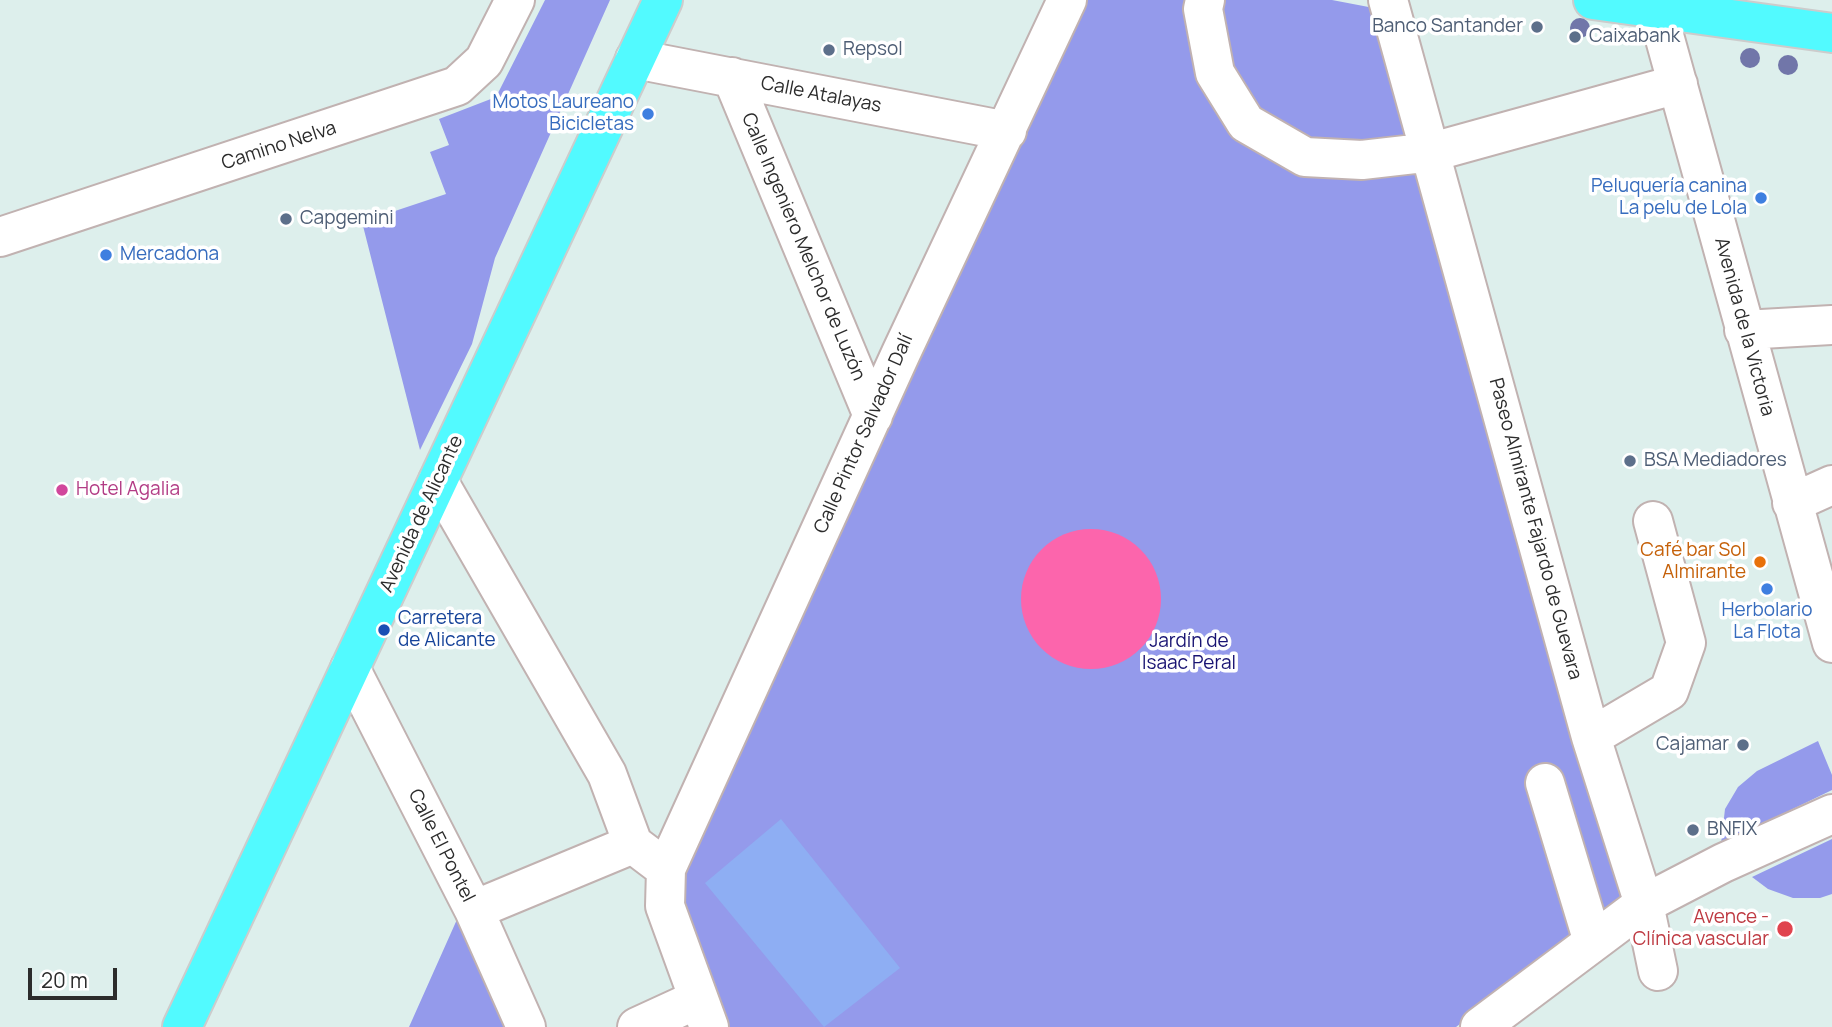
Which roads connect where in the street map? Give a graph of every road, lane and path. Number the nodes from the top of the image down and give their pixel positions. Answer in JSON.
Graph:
{"nodes":[{"id":1,"x":515,"y":0,"type":"edge"},
{"id":2,"x":663,"y":0,"type":"edge"},
{"id":3,"x":1067,"y":0,"type":"edge"},
{"id":4,"x":1205,"y":0,"type":"edge"},
{"id":5,"x":1388,"y":0,"type":"edge"},
{"id":6,"x":1593,"y":0,"type":"edge"},
{"id":7,"x":1741,"y":0,"type":"edge"},
{"id":8,"x":1657,"y":10,"type":"junction"},
{"id":9,"x":1832,"y":19,"type":"edge"},
{"id":10,"x":1832,"y":33,"type":"edge"},
{"id":11,"x":635,"y":59,"type":"junction"},
{"id":12,"x":732,"y":77,"type":"junction"},
{"id":13,"x":1678,"y":84,"type":"junction"},
{"id":14,"x":1007,"y":131,"type":"junction"},
{"id":15,"x":1432,"y":152,"type":"junction"},
{"id":16,"x":0,"y":237,"type":"edge"},
{"id":17,"x":1832,"y":325,"type":"edge"},
{"id":18,"x":1744,"y":330,"type":"junction"},
{"id":19,"x":873,"y":416,"type":"junction"},
{"id":20,"x":438,"y":481,"type":"junction"},
{"id":21,"x":1832,"y":485,"type":"edge"},
{"id":22,"x":1791,"y":503,"type":"junction"},
{"id":23,"x":1653,"y":521,"type":"dead end"},
{"id":24,"x":1832,"y":643,"type":"edge"},
{"id":25,"x":350,"y":668,"type":"junction"},
{"id":26,"x":1591,"y":737,"type":"junction"},
{"id":27,"x":1545,"y":783,"type":"dead end"},
{"id":28,"x":1832,"y":814,"type":"edge"},
{"id":29,"x":633,"y":845,"type":"junction"},
{"id":30,"x":666,"y":869,"type":"junction"},
{"id":31,"x":1644,"y":904,"type":"junction"},
{"id":32,"x":474,"y":910,"type":"junction"},
{"id":33,"x":1593,"y":942,"type":"junction"},
{"id":34,"x":1658,"y":971,"type":"dead end"},
{"id":35,"x":704,"y":1013,"type":"edge"},
{"id":36,"x":181,"y":1027,"type":"edge"},
{"id":37,"x":526,"y":1027,"type":"edge"},
{"id":38,"x":638,"y":1027,"type":"edge"},
{"id":39,"x":1480,"y":1027,"type":"edge"}],
"edges":[{"from":1,"to":16,"type":"street","name":"Camino Nelva"},
{"from":2,"to":11,"type":"main road","name":"Avenida de Alicante"},
{"from":3,"to":14,"type":"street","name":"Calle Pintor Salvador Dalí"},
{"from":4,"to":15,"type":"street"},
{"from":5,"to":15,"type":"street","name":"Paseo Almirante Fajardo de Guevara"},
{"from":6,"to":8,"type":"main road"},
{"from":7,"to":9,"type":"main road"},
{"from":8,"to":10,"type":"main road"},
{"from":8,"to":13,"type":"street","name":"Avenida de la Victoria"},
{"from":11,"to":12,"type":"street","name":"Calle Atalayas"},
{"from":11,"to":20,"type":"main road","name":"Avenida de Alicante"},
{"from":12,"to":14,"type":"street","name":"Calle Atalayas"},
{"from":12,"to":19,"type":"street","name":"Calle Ingeniero Melchor de Luzón"},
{"from":13,"to":15,"type":"street"},
{"from":13,"to":18,"type":"street","name":"Avenida de la Victoria"},
{"from":14,"to":19,"type":"street","name":"Calle Pintor Salvador Dalí"},
{"from":15,"to":26,"type":"street","name":"Paseo Almirante Fajardo de Guevara"},
{"from":17,"to":18,"type":"street"},
{"from":18,"to":22,"type":"street","name":"Avenida de la Victoria"},
{"from":19,"to":30,"type":"street","name":"Calle Pintor Salvador Dalí"},
{"from":20,"to":25,"type":"main road","name":"Avenida de Alicante"},
{"from":20,"to":29,"type":"street"},
{"from":21,"to":22,"type":"street"},
{"from":22,"to":24,"type":"street","name":"Avenida de la Victoria"},
{"from":23,"to":26,"type":"street"},
{"from":25,"to":32,"type":"street","name":"Calle El Pontel"},
{"from":25,"to":36,"type":"main road","name":"Avenida de Alicante"},
{"from":26,"to":31,"type":"street","name":"Paseo Almirante Fajardo de Guevara"},
{"from":27,"to":33,"type":"street"},
{"from":28,"to":31,"type":"street"},
{"from":29,"to":30,"type":"street"},
{"from":29,"to":32,"type":"street"},
{"from":30,"to":35,"type":"street"},
{"from":31,"to":33,"type":"street"},
{"from":31,"to":34,"type":"street","name":"Paseo Almirante Fajardo de Guevara"},
{"from":32,"to":37,"type":"street","name":"Calle El Pontel"},
{"from":33,"to":39,"type":"street"},
{"from":35,"to":38,"type":"street"}]}
